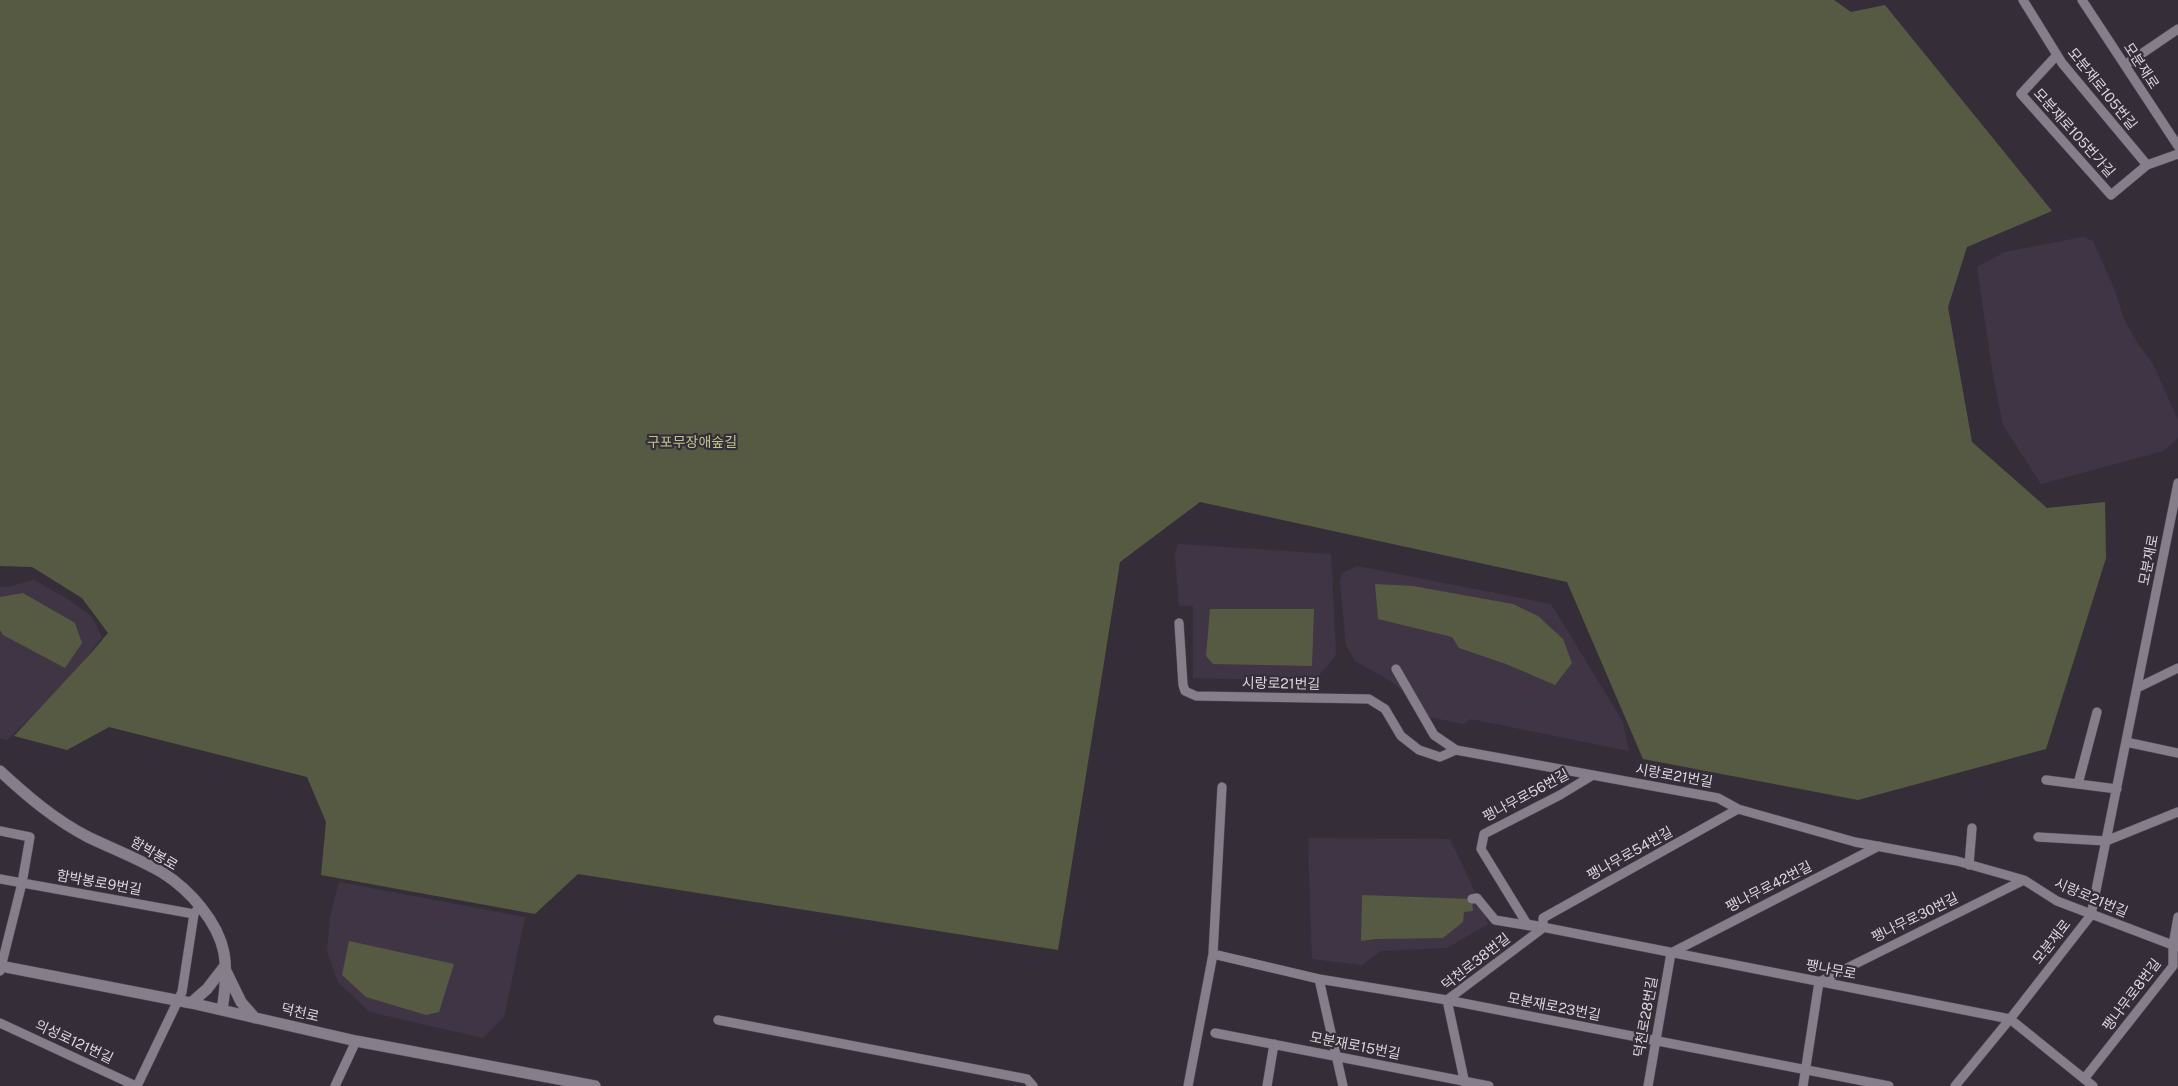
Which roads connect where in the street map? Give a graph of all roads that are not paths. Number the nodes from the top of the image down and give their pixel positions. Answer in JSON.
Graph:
{"nodes":[{"id":1,"x":2023,"y":0,"type":"edge"},
{"id":2,"x":2082,"y":0,"type":"edge"},
{"id":3,"x":2178,"y":29,"type":"edge"},
{"id":4,"x":2057,"y":55,"type":"junction"},
{"id":5,"x":2124,"y":65,"type":"junction"},
{"id":6,"x":2174,"y":133,"type":"edge"},
{"id":7,"x":2178,"y":146,"type":"edge"},
{"id":8,"x":2178,"y":154,"type":"edge"},
{"id":9,"x":2147,"y":165,"type":"junction"},
{"id":10,"x":2178,"y":483,"type":"edge"},
{"id":11,"x":1179,"y":623,"type":"dead end"},
{"id":12,"x":2178,"y":668,"type":"edge"},
{"id":13,"x":1396,"y":669,"type":"dead end"},
{"id":14,"x":2137,"y":688,"type":"junction"},
{"id":15,"x":2097,"y":712,"type":"dead end"},
{"id":16,"x":2126,"y":742,"type":"junction"},
{"id":17,"x":1456,"y":750,"type":"junction"},
{"id":18,"x":2178,"y":753,"type":"edge"},
{"id":19,"x":0,"y":771,"type":"edge"},
{"id":20,"x":1593,"y":775,"type":"junction"},
{"id":21,"x":2046,"y":780,"type":"dead end"},
{"id":22,"x":2078,"y":784,"type":"junction"},
{"id":23,"x":1222,"y":787,"type":"dead end"},
{"id":24,"x":2116,"y":789,"type":"junction"},
{"id":25,"x":1738,"y":809,"type":"junction"},
{"id":26,"x":2178,"y":812,"type":"edge"},
{"id":27,"x":1972,"y":828,"type":"dead end"},
{"id":28,"x":0,"y":831,"type":"edge"},
{"id":29,"x":2038,"y":838,"type":"dead end"},
{"id":30,"x":2106,"y":841,"type":"junction"},
{"id":31,"x":1880,"y":846,"type":"junction"},
{"id":32,"x":1970,"y":865,"type":"junction"},
{"id":33,"x":0,"y":879,"type":"edge"},
{"id":34,"x":2024,"y":880,"type":"junction"},
{"id":35,"x":22,"y":883,"type":"junction"},
{"id":36,"x":1472,"y":900,"type":"dead end"},
{"id":37,"x":196,"y":910,"type":"junction"},
{"id":38,"x":2091,"y":914,"type":"junction"},
{"id":39,"x":2178,"y":917,"type":"edge"},
{"id":40,"x":1526,"y":924,"type":"joint"},
{"id":41,"x":1543,"y":928,"type":"junction"},
{"id":42,"x":2176,"y":946,"type":"edge"},
{"id":43,"x":1671,"y":953,"type":"junction"},
{"id":44,"x":1213,"y":954,"type":"junction"},
{"id":45,"x":224,"y":966,"type":"junction"},
{"id":46,"x":1,"y":968,"type":"edge"},
{"id":47,"x":1319,"y":979,"type":"junction"},
{"id":48,"x":1819,"y":982,"type":"junction"},
{"id":49,"x":1447,"y":1000,"type":"junction"},
{"id":50,"x":178,"y":1002,"type":"junction"},
{"id":51,"x":191,"y":1003,"type":"junction"},
{"id":52,"x":222,"y":1010,"type":"junction"},
{"id":53,"x":255,"y":1018,"type":"junction"},
{"id":54,"x":2010,"y":1019,"type":"junction"},
{"id":55,"x":718,"y":1020,"type":"dead end"},
{"id":56,"x":0,"y":1023,"type":"edge"},
{"id":57,"x":1215,"y":1033,"type":"dead end"},
{"id":58,"x":356,"y":1041,"type":"junction"},
{"id":59,"x":1655,"y":1041,"type":"junction"},
{"id":60,"x":1274,"y":1044,"type":"junction"},
{"id":61,"x":1336,"y":1055,"type":"junction"},
{"id":62,"x":1805,"y":1071,"type":"junction"},
{"id":63,"x":2084,"y":1079,"type":"junction"},
{"id":64,"x":1465,"y":1084,"type":"edge"},
{"id":65,"x":136,"y":1086,"type":"edge"},
{"id":66,"x":335,"y":1086,"type":"edge"},
{"id":67,"x":595,"y":1086,"type":"edge"},
{"id":68,"x":1033,"y":1086,"type":"edge"},
{"id":69,"x":1188,"y":1086,"type":"edge"},
{"id":70,"x":1268,"y":1086,"type":"edge"},
{"id":71,"x":1343,"y":1086,"type":"edge"},
{"id":72,"x":1489,"y":1086,"type":"edge"},
{"id":73,"x":1648,"y":1086,"type":"edge"},
{"id":74,"x":1803,"y":1086,"type":"edge"},
{"id":75,"x":1889,"y":1086,"type":"edge"},
{"id":76,"x":1954,"y":1086,"type":"edge"},
{"id":77,"x":2093,"y":1086,"type":"edge"}],
"edges":[{"from":1,"to":4,"type":"street","name":"모분재로105번길"},
{"from":2,"to":5,"type":"street","name":"모분재로"},
{"from":3,"to":5,"type":"street"},
{"from":4,"to":9,"type":"street","name":"모분재로105번길"},
{"from":4,"to":9,"type":"street","name":"모분재로105번가길"},
{"from":5,"to":6,"type":"street","name":"모분재로"},
{"from":6,"to":7,"type":"street","name":"모분재로"},
{"from":8,"to":9,"type":"street"},
{"from":10,"to":14,"type":"street","name":"모분재로"},
{"from":11,"to":17,"type":"street","name":"시랑로21번길"},
{"from":12,"to":14,"type":"street"},
{"from":13,"to":17,"type":"street"},
{"from":14,"to":16,"type":"street","name":"모분재로"},
{"from":15,"to":22,"type":"street"},
{"from":16,"to":18,"type":"street"},
{"from":16,"to":24,"type":"street","name":"모분재로"},
{"from":17,"to":20,"type":"street","name":"시랑로21번길"},
{"from":19,"to":37,"type":"main road","name":"함박봉로"},
{"from":20,"to":25,"type":"street","name":"시랑로21번길"},
{"from":20,"to":40,"type":"street","name":"팽나무로56번길"},
{"from":21,"to":22,"type":"street"},
{"from":22,"to":24,"type":"street"},
{"from":23,"to":44,"type":"street"},
{"from":24,"to":30,"type":"street","name":"모분재로"},
{"from":25,"to":31,"type":"street","name":"시랑로21번길"},
{"from":25,"to":41,"type":"street","name":"팽나무로54번길"},
{"from":26,"to":30,"type":"street"},
{"from":27,"to":32,"type":"street"},
{"from":28,"to":35,"type":"street"},
{"from":29,"to":30,"type":"street"},
{"from":30,"to":38,"type":"street","name":"모분재로"},
{"from":31,"to":32,"type":"street","name":"시랑로21번길"},
{"from":31,"to":43,"type":"street","name":"팽나무로42번길"},
{"from":32,"to":34,"type":"street","name":"시랑로21번길"},
{"from":33,"to":35,"type":"street","name":"함박봉로9번길"},
{"from":34,"to":38,"type":"street","name":"시랑로21번길"},
{"from":34,"to":48,"type":"street","name":"팽나무로30번길"},
{"from":35,"to":37,"type":"street","name":"함박봉로9번길"},
{"from":35,"to":46,"type":"street"},
{"from":36,"to":41,"type":"street","name":"팽나무로"},
{"from":37,"to":45,"type":"main road","name":"함박봉로"},
{"from":37,"to":50,"type":"street"},
{"from":38,"to":42,"type":"street","name":"시랑로21번길"},
{"from":38,"to":54,"type":"street","name":"모분재로"},
{"from":39,"to":42,"type":"street","name":"팽나무로8번길"},
{"from":40,"to":41,"type":"street","name":"팽나무로"},
{"from":41,"to":43,"type":"street","name":"팽나무로"},
{"from":41,"to":49,"type":"street","name":"덕천로38번길"},
{"from":42,"to":63,"type":"street","name":"팽나무로8번길"},
{"from":43,"to":48,"type":"street","name":"팽나무로"},
{"from":43,"to":59,"type":"street","name":"덕천로28번길"},
{"from":44,"to":47,"type":"street","name":"모분재로23번길"},
{"from":44,"to":69,"type":"street"},
{"from":45,"to":51,"type":"main road"},
{"from":45,"to":52,"type":"main road","name":"함박봉로"},
{"from":45,"to":53,"type":"main road"},
{"from":46,"to":50,"type":"main road","name":"덕천로"},
{"from":47,"to":49,"type":"street","name":"모분재로23번길"},
{"from":47,"to":61,"type":"street"},
{"from":48,"to":54,"type":"street","name":"팽나무로"},
{"from":48,"to":62,"type":"street"},
{"from":49,"to":59,"type":"street","name":"모분재로23번길"},
{"from":49,"to":64,"type":"street","name":"덕천로38번길"},
{"from":50,"to":51,"type":"main road","name":"덕천로"},
{"from":50,"to":65,"type":"street"},
{"from":51,"to":52,"type":"main road","name":"덕천로"},
{"from":52,"to":53,"type":"main road","name":"덕천로"},
{"from":53,"to":58,"type":"main road","name":"덕천로"},
{"from":54,"to":63,"type":"street","name":"팽나무로"},
{"from":54,"to":76,"type":"street","name":"모분재로"},
{"from":55,"to":68,"type":"street"},
{"from":56,"to":65,"type":"street","name":"의성로121번길"},
{"from":57,"to":60,"type":"street","name":"모분재로15번길"},
{"from":58,"to":66,"type":"street"},
{"from":58,"to":67,"type":"main road","name":"덕천로"},
{"from":59,"to":62,"type":"street","name":"모분재로23번길"},
{"from":59,"to":73,"type":"street","name":"덕천로28번길"},
{"from":60,"to":61,"type":"street","name":"모분재로15번길"},
{"from":60,"to":70,"type":"street"},
{"from":61,"to":64,"type":"street","name":"모분재로15번길"},
{"from":61,"to":71,"type":"street"},
{"from":62,"to":74,"type":"street"},
{"from":62,"to":75,"type":"street","name":"모분재로23번길"},
{"from":63,"to":77,"type":"street","name":"팽나무로"},
{"from":64,"to":72,"type":"street","name":"모분재로15번길"}]}
